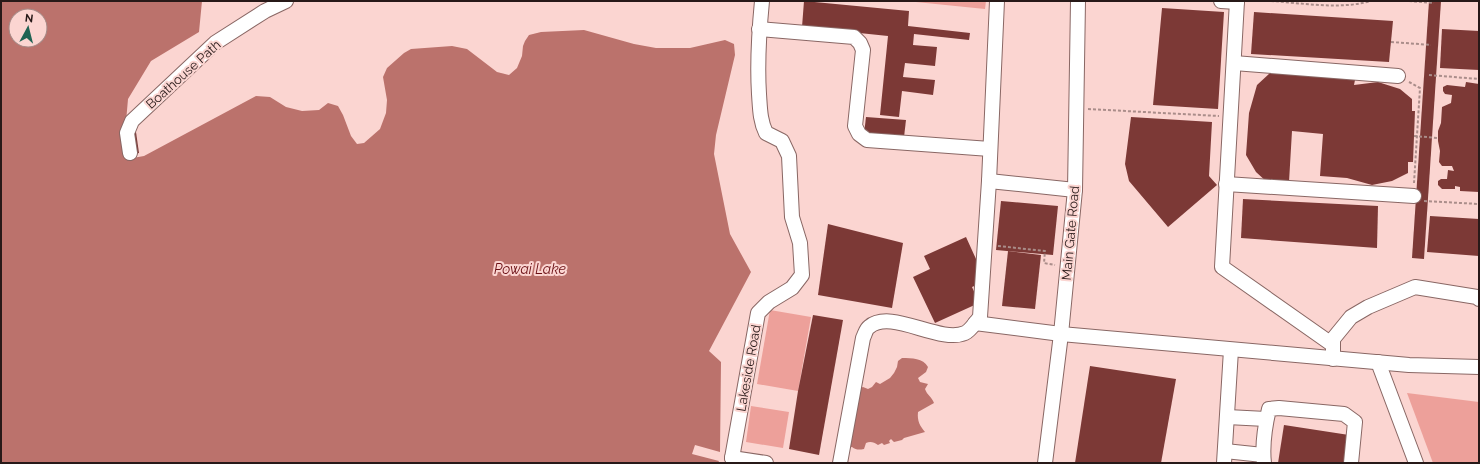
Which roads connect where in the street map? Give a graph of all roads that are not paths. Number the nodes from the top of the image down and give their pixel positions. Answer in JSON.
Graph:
{"nodes":[{"id":1,"x":286,"y":1,"type":"edge"},
{"id":2,"x":762,"y":1,"type":"edge"},
{"id":3,"x":997,"y":1,"type":"edge"},
{"id":4,"x":1078,"y":1,"type":"edge"},
{"id":5,"x":1221,"y":1,"type":"edge"},
{"id":6,"x":1237,"y":2,"type":"edge"},
{"id":7,"x":759,"y":29,"type":"junction"},
{"id":8,"x":1234,"y":63,"type":"junction"},
{"id":9,"x":1398,"y":76,"type":"dead end"},
{"id":10,"x":990,"y":149,"type":"junction"},
{"id":11,"x":130,"y":153,"type":"dead end"},
{"id":12,"x":989,"y":181,"type":"junction"},
{"id":13,"x":1226,"y":184,"type":"junction"},
{"id":14,"x":1075,"y":190,"type":"junction"},
{"id":15,"x":1417,"y":198,"type":"road end"},
{"id":16,"x":1479,"y":299,"type":"edge"},
{"id":17,"x":975,"y":323,"type":"junction"},
{"id":18,"x":1061,"y":334,"type":"junction"},
{"id":19,"x":1231,"y":350,"type":"junction"},
{"id":20,"x":1333,"y":352,"type":"junction"},
{"id":21,"x":1378,"y":362,"type":"junction"},
{"id":22,"x":1479,"y":367,"type":"edge"},
{"id":23,"x":1227,"y":417,"type":"junction"},
{"id":24,"x":1266,"y":419,"type":"junction"},
{"id":25,"x":1225,"y":457,"type":"edge"},
{"id":26,"x":1264,"y":459,"type":"edge"},
{"id":27,"x":733,"y":460,"type":"edge"},
{"id":28,"x":766,"y":463,"type":"edge"},
{"id":29,"x":840,"y":463,"type":"edge"},
{"id":30,"x":1045,"y":463,"type":"edge"},
{"id":31,"x":1351,"y":463,"type":"edge"},
{"id":32,"x":1416,"y":463,"type":"edge"}],
"edges":[{"from":1,"to":11,"type":"street","name":"Boathouse Path"},
{"from":2,"to":7,"type":"street","name":"Lakeside Road"},
{"from":3,"to":10,"type":"street"},
{"from":4,"to":14,"type":"street","name":"Main Gate Road"},
{"from":5,"to":6,"type":"street"},
{"from":6,"to":8,"type":"street"},
{"from":7,"to":10,"type":"street"},
{"from":7,"to":27,"type":"street","name":"Lakeside Road"},
{"from":8,"to":9,"type":"street"},
{"from":8,"to":13,"type":"street"},
{"from":10,"to":12,"type":"street"},
{"from":12,"to":14,"type":"street"},
{"from":12,"to":17,"type":"street"},
{"from":13,"to":15,"type":"street"},
{"from":13,"to":20,"type":"street"},
{"from":14,"to":18,"type":"street","name":"Main Gate Road"},
{"from":16,"to":20,"type":"street"},
{"from":17,"to":18,"type":"street"},
{"from":17,"to":29,"type":"street"},
{"from":18,"to":19,"type":"street"},
{"from":18,"to":30,"type":"street","name":"Main Gate Road"},
{"from":19,"to":20,"type":"street"},
{"from":19,"to":23,"type":"street"},
{"from":20,"to":21,"type":"street"},
{"from":21,"to":22,"type":"street"},
{"from":21,"to":32,"type":"street"},
{"from":23,"to":24,"type":"street"},
{"from":23,"to":25,"type":"street"},
{"from":24,"to":26,"type":"street"},
{"from":24,"to":31,"type":"street"},
{"from":25,"to":26,"type":"street"},
{"from":27,"to":28,"type":"street","name":"Lakeside Road"}]}
